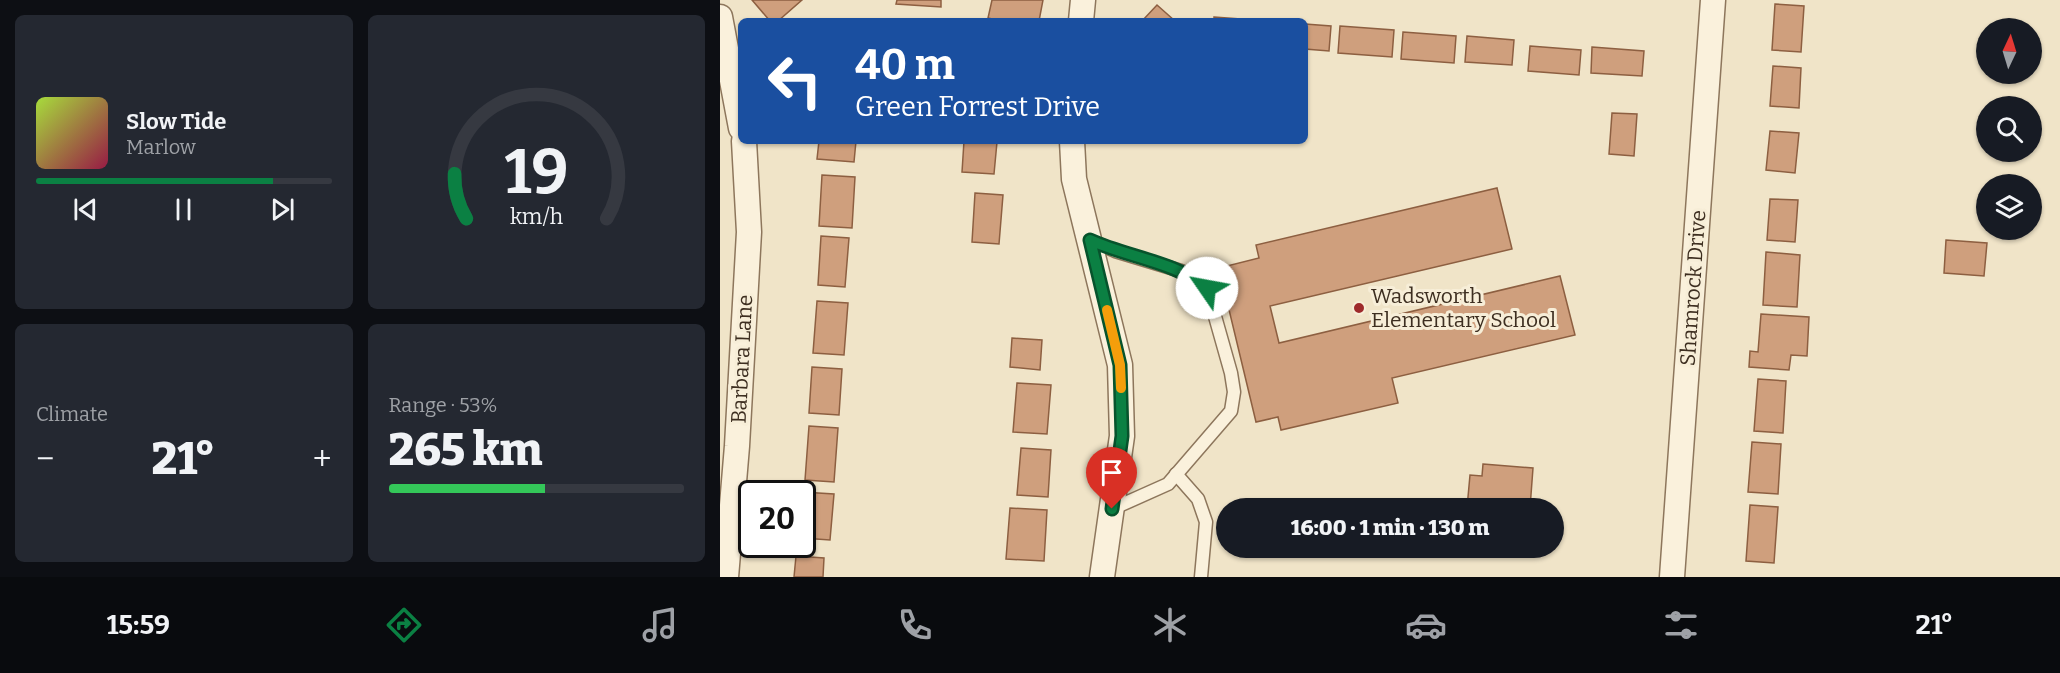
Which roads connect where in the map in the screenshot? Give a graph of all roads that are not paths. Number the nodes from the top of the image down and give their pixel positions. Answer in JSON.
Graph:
{"nodes":[{"id":1,"x":1083,"y":0,"type":"edge"},
{"id":2,"x":1713,"y":0,"type":"edge"},
{"id":3,"x":720,"y":17,"type":"edge"},
{"id":4,"x":1081,"y":18,"type":"edge"},
{"id":5,"x":738,"y":112,"type":"edge"},
{"id":6,"x":744,"y":144,"type":"edge"},
{"id":7,"x":1072,"y":144,"type":"edge"},
{"id":8,"x":1090,"y":240,"type":"junction"},
{"id":9,"x":1176,"y":474,"type":"junction"},
{"id":10,"x":1112,"y":509,"type":"junction"},
{"id":11,"x":726,"y":577,"type":"edge"},
{"id":12,"x":1102,"y":577,"type":"edge"},
{"id":13,"x":1201,"y":577,"type":"edge"},
{"id":14,"x":1672,"y":577,"type":"edge"}],
"edges":[{"from":1,"to":4,"type":"street"},
{"from":2,"to":14,"type":"street","name":"Shamrock Drive"},
{"from":3,"to":5,"type":"street"},
{"from":6,"to":11,"type":"street","name":"Barbara Lane"},
{"from":7,"to":8,"type":"street"},
{"from":8,"to":9,"type":"lane"},
{"from":8,"to":10,"type":"street"},
{"from":9,"to":10,"type":"lane"},
{"from":9,"to":13,"type":"lane"},
{"from":10,"to":12,"type":"street"}]}
